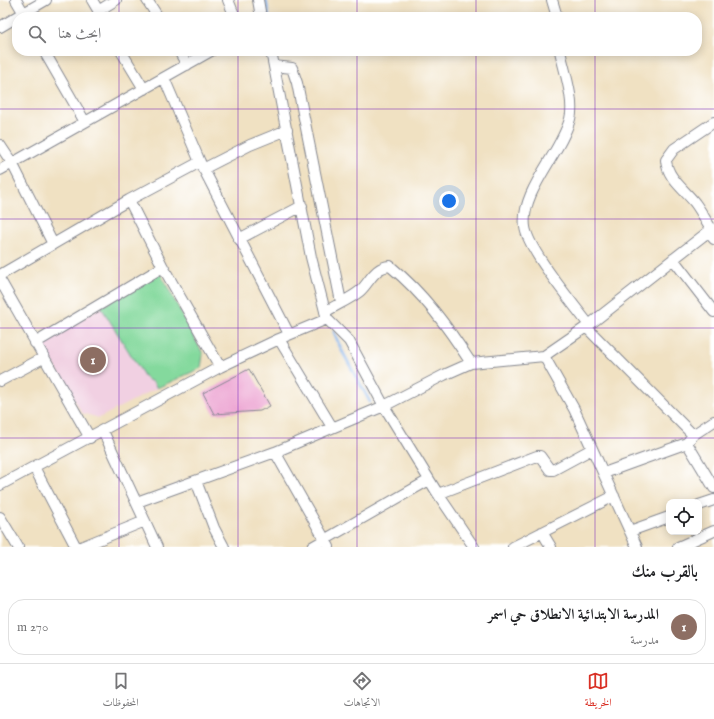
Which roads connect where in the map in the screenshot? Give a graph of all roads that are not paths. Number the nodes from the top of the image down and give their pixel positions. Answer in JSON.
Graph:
{"nodes":[{"id":1,"x":16,"y":0,"type":"edge"},
{"id":2,"x":46,"y":0,"type":"edge"},
{"id":3,"x":92,"y":0,"type":"edge"},
{"id":4,"x":116,"y":0,"type":"edge"},
{"id":5,"x":147,"y":0,"type":"edge"},
{"id":6,"x":228,"y":0,"type":"edge"},
{"id":7,"x":258,"y":0,"type":"edge"},
{"id":8,"x":552,"y":0,"type":"edge"},
{"id":9,"x":20,"y":12,"type":"edge"},
{"id":10,"x":27,"y":12,"type":"edge"},
{"id":11,"x":99,"y":12,"type":"edge"},
{"id":12,"x":102,"y":12,"type":"edge"},
{"id":13,"x":155,"y":12,"type":"edge"},
{"id":14,"x":233,"y":12,"type":"edge"},
{"id":15,"x":260,"y":12,"type":"edge"},
{"id":16,"x":556,"y":12,"type":"edge"},
{"id":17,"x":12,"y":21,"type":"edge"},
{"id":18,"x":0,"y":27,"type":"edge"},
{"id":19,"x":47,"y":56,"type":"edge"},
{"id":20,"x":124,"y":56,"type":"edge"},
{"id":21,"x":182,"y":56,"type":"edge"},
{"id":22,"x":202,"y":56,"type":"edge"},
{"id":23,"x":272,"y":56,"type":"edge"},
{"id":24,"x":561,"y":56,"type":"edge"},
{"id":25,"x":187,"y":65,"type":"junction"},
{"id":26,"x":274,"y":66,"type":"junction"},
{"id":27,"x":164,"y":78,"type":"junction"},
{"id":28,"x":144,"y":89,"type":"junction"},
{"id":29,"x":85,"y":122,"type":"junction"},
{"id":30,"x":714,"y":122,"type":"edge"},
{"id":31,"x":287,"y":130,"type":"junction"},
{"id":32,"x":0,"y":145,"type":"edge"},
{"id":33,"x":12,"y":164,"type":"junction"},
{"id":34,"x":201,"y":166,"type":"junction"},
{"id":35,"x":0,"y":170,"type":"edge"},
{"id":36,"x":129,"y":200,"type":"junction"},
{"id":37,"x":302,"y":206,"type":"junction"},
{"id":38,"x":712,"y":232,"type":"edge"},
{"id":39,"x":239,"y":239,"type":"junction"},
{"id":40,"x":53,"y":244,"type":"junction"},
{"id":41,"x":673,"y":259,"type":"junction"},
{"id":42,"x":163,"y":267,"type":"junction"},
{"id":43,"x":0,"y":275,"type":"edge"},
{"id":44,"x":0,"y":280,"type":"edge"},
{"id":45,"x":341,"y":302,"type":"junction"},
{"id":46,"x":714,"y":312,"type":"edge"},
{"id":47,"x":326,"y":316,"type":"junction"},
{"id":48,"x":588,"y":326,"type":"junction"},
{"id":49,"x":284,"y":336,"type":"junction"},
{"id":50,"x":35,"y":343,"type":"junction"},
{"id":51,"x":544,"y":356,"type":"junction"},
{"id":52,"x":43,"y":358,"type":"junction"},
{"id":53,"x":472,"y":363,"type":"junction"},
{"id":54,"x":220,"y":367,"type":"junction"},
{"id":55,"x":0,"y":380,"type":"edge"},
{"id":56,"x":384,"y":406,"type":"junction"},
{"id":57,"x":714,"y":421,"type":"edge"},
{"id":58,"x":332,"y":428,"type":"junction"},
{"id":59,"x":103,"y":431,"type":"junction"},
{"id":60,"x":693,"y":435,"type":"junction"},
{"id":61,"x":90,"y":438,"type":"junction"},
{"id":62,"x":687,"y":444,"type":"junction"},
{"id":63,"x":592,"y":449,"type":"junction"},
{"id":64,"x":275,"y":452,"type":"junction"},
{"id":65,"x":34,"y":467,"type":"junction"},
{"id":66,"x":604,"y":473,"type":"junction"},
{"id":67,"x":429,"y":480,"type":"junction"},
{"id":68,"x":196,"y":481,"type":"junction"},
{"id":69,"x":0,"y":485,"type":"edge"},
{"id":70,"x":714,"y":488,"type":"edge"},
{"id":71,"x":438,"y":494,"type":"junction"},
{"id":72,"x":614,"y":496,"type":"junction"},
{"id":73,"x":714,"y":500,"type":"edge"},
{"id":74,"x":137,"y":502,"type":"junction"},
{"id":75,"x":702,"y":504,"type":"edge"},
{"id":76,"x":0,"y":517,"type":"edge"},
{"id":77,"x":666,"y":518,"type":"edge"},
{"id":78,"x":145,"y":521,"type":"junction"},
{"id":79,"x":714,"y":530,"type":"edge"},
{"id":80,"x":630,"y":531,"type":"junction"},
{"id":81,"x":542,"y":532,"type":"junction"},
{"id":82,"x":327,"y":543,"type":"edge"},
{"id":83,"x":18,"y":547,"type":"edge"},
{"id":84,"x":76,"y":547,"type":"edge"},
{"id":85,"x":81,"y":547,"type":"edge"},
{"id":86,"x":157,"y":547,"type":"edge"},
{"id":87,"x":224,"y":547,"type":"edge"},
{"id":88,"x":312,"y":547,"type":"edge"},
{"id":89,"x":474,"y":547,"type":"edge"},
{"id":90,"x":513,"y":547,"type":"edge"},
{"id":91,"x":551,"y":547,"type":"edge"},
{"id":92,"x":637,"y":547,"type":"edge"},
{"id":93,"x":678,"y":547,"type":"edge"}],
"edges":[{"from":1,"to":9,"type":"street"},
{"from":2,"to":10,"type":"street"},
{"from":3,"to":11,"type":"street"},
{"from":4,"to":12,"type":"street"},
{"from":5,"to":13,"type":"street"},
{"from":6,"to":14,"type":"street"},
{"from":7,"to":15,"type":"street"},
{"from":8,"to":16,"type":"street"},
{"from":17,"to":18,"type":"street"},
{"from":19,"to":29,"type":"street"},
{"from":20,"to":28,"type":"street"},
{"from":21,"to":25,"type":"street"},
{"from":22,"to":25,"type":"street"},
{"from":23,"to":26,"type":"street"},
{"from":24,"to":48,"type":"street"},
{"from":25,"to":27,"type":"street"},
{"from":26,"to":31,"type":"street"},
{"from":26,"to":45,"type":"street"},
{"from":27,"to":28,"type":"street"},
{"from":27,"to":34,"type":"street"},
{"from":28,"to":29,"type":"street"},
{"from":29,"to":33,"type":"street"},
{"from":30,"to":38,"type":"street"},
{"from":31,"to":34,"type":"street"},
{"from":31,"to":37,"type":"street"},
{"from":32,"to":33,"type":"street"},
{"from":33,"to":35,"type":"street"},
{"from":33,"to":40,"type":"street"},
{"from":34,"to":36,"type":"street"},
{"from":34,"to":39,"type":"street"},
{"from":36,"to":40,"type":"street"},
{"from":36,"to":42,"type":"street"},
{"from":37,"to":39,"type":"street"},
{"from":37,"to":47,"type":"street"},
{"from":38,"to":41,"type":"street"},
{"from":39,"to":49,"type":"street"},
{"from":40,"to":43,"type":"street"},
{"from":41,"to":46,"type":"street"},
{"from":41,"to":48,"type":"street"},
{"from":42,"to":50,"type":"street"},
{"from":42,"to":54,"type":"street"},
{"from":44,"to":50,"type":"street"},
{"from":45,"to":47,"type":"street"},
{"from":45,"to":53,"type":"street"},
{"from":47,"to":49,"type":"street"},
{"from":47,"to":56,"type":"street"},
{"from":48,"to":51,"type":"street"},
{"from":48,"to":60,"type":"street"},
{"from":49,"to":54,"type":"street"},
{"from":49,"to":58,"type":"street"},
{"from":50,"to":52,"type":"street"},
{"from":51,"to":53,"type":"street"},
{"from":51,"to":63,"type":"street"},
{"from":52,"to":55,"type":"street"},
{"from":52,"to":61,"type":"street"},
{"from":53,"to":56,"type":"street"},
{"from":54,"to":59,"type":"street"},
{"from":56,"to":58,"type":"street"},
{"from":56,"to":67,"type":"street"},
{"from":57,"to":60,"type":"street"},
{"from":58,"to":64,"type":"street"},
{"from":59,"to":61,"type":"street"},
{"from":59,"to":74,"type":"street"},
{"from":60,"to":62,"type":"street"},
{"from":61,"to":65,"type":"street"},
{"from":62,"to":66,"type":"street"},
{"from":62,"to":70,"type":"street"},
{"from":63,"to":66,"type":"street"},
{"from":63,"to":71,"type":"street"},
{"from":64,"to":68,"type":"street"},
{"from":64,"to":82,"type":"street"},
{"from":65,"to":69,"type":"street"},
{"from":65,"to":84,"type":"street"},
{"from":66,"to":72,"type":"street"},
{"from":67,"to":71,"type":"street"},
{"from":67,"to":82,"type":"street"},
{"from":68,"to":74,"type":"street"},
{"from":68,"to":87,"type":"street"},
{"from":71,"to":89,"type":"street"},
{"from":72,"to":80,"type":"street"},
{"from":72,"to":81,"type":"street"},
{"from":73,"to":75,"type":"street"},
{"from":74,"to":78,"type":"street"},
{"from":76,"to":83,"type":"street"},
{"from":77,"to":80,"type":"street"},
{"from":78,"to":85,"type":"street"},
{"from":78,"to":86,"type":"street"},
{"from":79,"to":93,"type":"street"},
{"from":80,"to":92,"type":"street"},
{"from":81,"to":90,"type":"street"},
{"from":81,"to":91,"type":"street"},
{"from":82,"to":88,"type":"street"}]}
